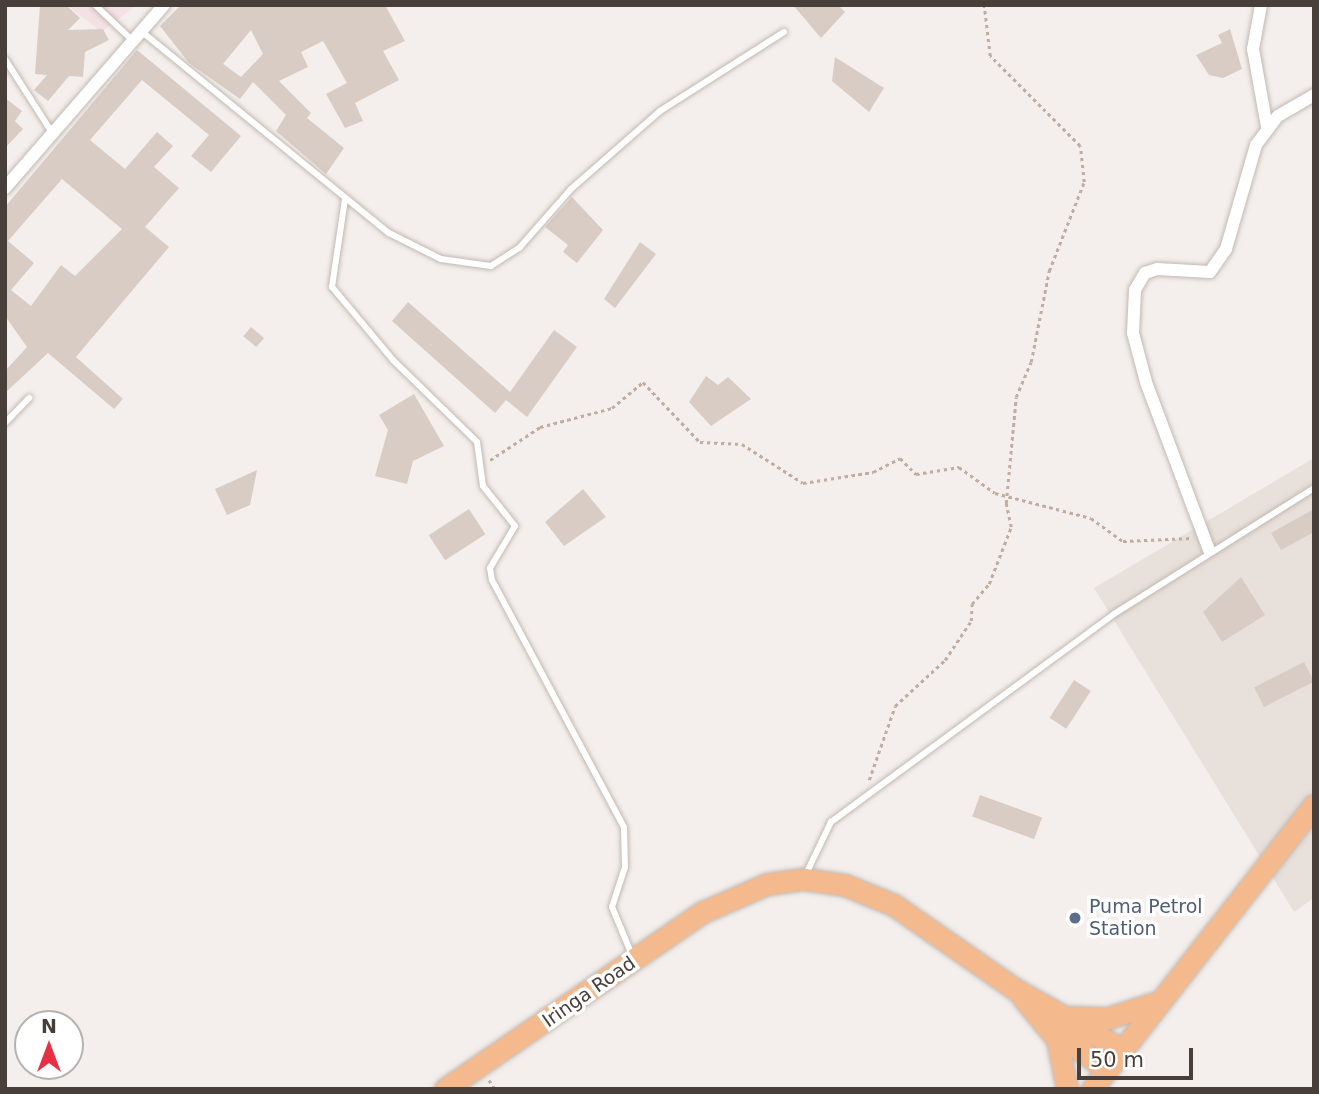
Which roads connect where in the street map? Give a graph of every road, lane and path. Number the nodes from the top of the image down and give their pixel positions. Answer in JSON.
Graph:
{"nodes":[{"id":1,"x":95,"y":5,"type":"edge"},
{"id":2,"x":164,"y":5,"type":"edge"},
{"id":3,"x":984,"y":5,"type":"edge"},
{"id":4,"x":1261,"y":5,"type":"edge"},
{"id":5,"x":784,"y":32,"type":"dead end"},
{"id":6,"x":136,"y":36,"type":"junction"},
{"id":7,"x":5,"y":59,"type":"edge"},
{"id":8,"x":1314,"y":95,"type":"edge"},
{"id":9,"x":1267,"y":127,"type":"junction"},
{"id":10,"x":51,"y":131,"type":"junction"},
{"id":11,"x":5,"y":188,"type":"edge"},
{"id":12,"x":345,"y":199,"type":"junction"},
{"id":13,"x":29,"y":398,"type":"dead end"},
{"id":14,"x":5,"y":423,"type":"edge"},
{"id":15,"x":480,"y":464,"type":"junction"},
{"id":16,"x":1314,"y":488,"type":"edge"},
{"id":17,"x":1006,"y":494,"type":"junction"},
{"id":18,"x":1204,"y":537,"type":"junction"},
{"id":19,"x":1209,"y":550,"type":"junction"},
{"id":20,"x":864,"y":797,"type":"junction"},
{"id":21,"x":1314,"y":804,"type":"edge"},
{"id":22,"x":804,"y":879,"type":"junction"},
{"id":23,"x":635,"y":960,"type":"junction"},
{"id":24,"x":1015,"y":989,"type":"junction"},
{"id":25,"x":1164,"y":999,"type":"junction"},
{"id":26,"x":1069,"y":1017,"type":"junction"},
{"id":27,"x":1046,"y":1024,"type":"junction"},
{"id":28,"x":1121,"y":1049,"type":"junction"},
{"id":29,"x":1106,"y":1069,"type":"junction"},
{"id":30,"x":446,"y":1089,"type":"edge"},
{"id":31,"x":1067,"y":1089,"type":"edge"},
{"id":32,"x":1092,"y":1089,"type":"edge"}],
"edges":[{"from":1,"to":6,"type":"lane"},
{"from":2,"to":6,"type":"street"},
{"from":3,"to":17,"type":"path"},
{"from":4,"to":9,"type":"street"},
{"from":5,"to":12,"type":"lane"},
{"from":6,"to":10,"type":"street"},
{"from":6,"to":12,"type":"lane"},
{"from":7,"to":10,"type":"lane"},
{"from":8,"to":9,"type":"street"},
{"from":9,"to":18,"type":"street"},
{"from":10,"to":11,"type":"street"},
{"from":12,"to":15,"type":"lane"},
{"from":13,"to":14,"type":"lane"},
{"from":15,"to":17,"type":"path"},
{"from":15,"to":23,"type":"lane"},
{"from":16,"to":19,"type":"lane"},
{"from":17,"to":18,"type":"path"},
{"from":17,"to":20,"type":"path"},
{"from":18,"to":19,"type":"street"},
{"from":19,"to":20,"type":"lane"},
{"from":20,"to":22,"type":"lane"},
{"from":21,"to":25,"type":"highway"},
{"from":22,"to":23,"type":"highway","name":"Iringa Road"},
{"from":22,"to":24,"type":"highway"},
{"from":23,"to":30,"type":"highway","name":"Iringa Road"},
{"from":24,"to":26,"type":"highway"},
{"from":24,"to":27,"type":"highway"},
{"from":25,"to":26,"type":"highway"},
{"from":25,"to":28,"type":"highway"},
{"from":26,"to":28,"type":"highway"},
{"from":27,"to":29,"type":"highway"},
{"from":27,"to":31,"type":"highway"},
{"from":28,"to":29,"type":"highway"},
{"from":29,"to":32,"type":"highway"}]}
